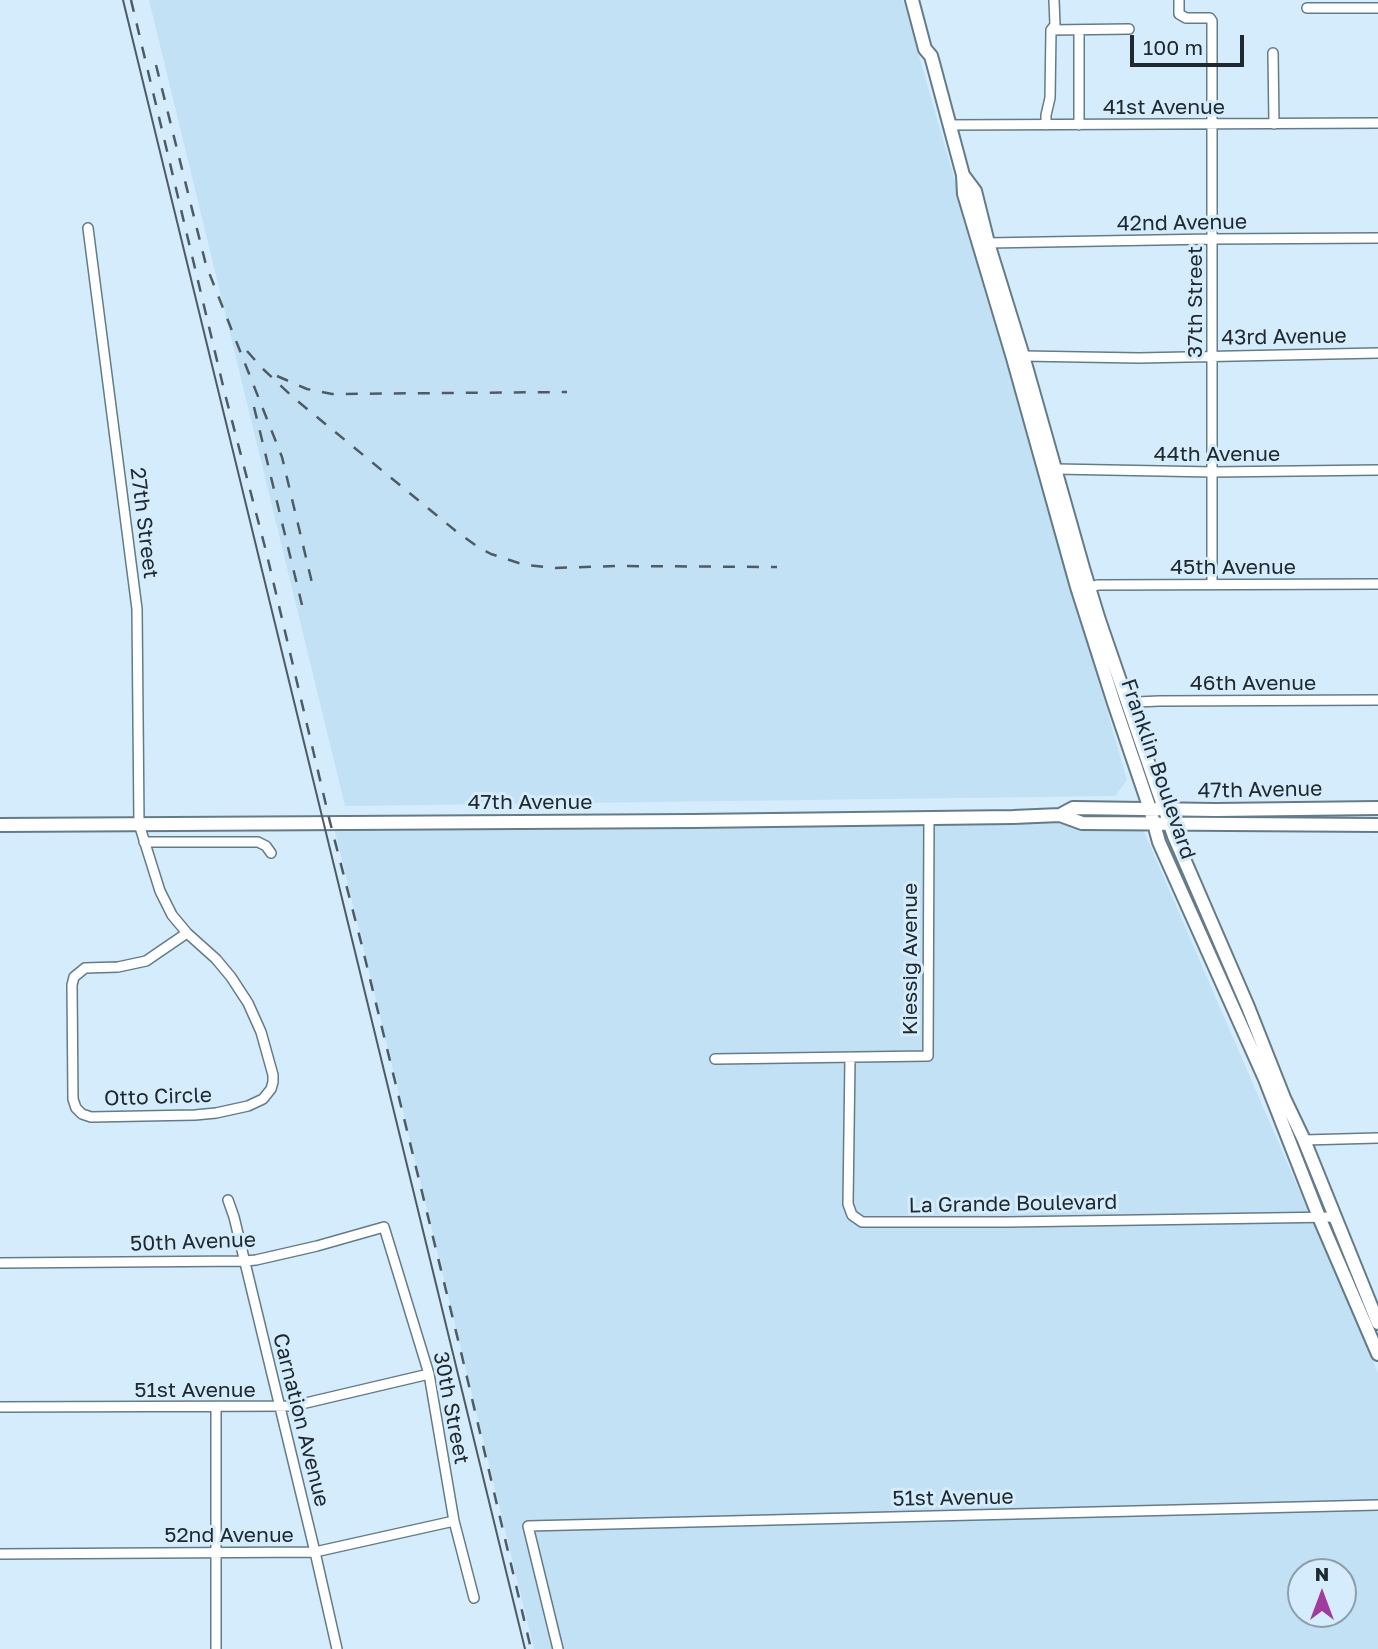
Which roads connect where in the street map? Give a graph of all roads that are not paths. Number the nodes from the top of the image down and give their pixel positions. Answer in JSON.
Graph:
{"nodes":[{"id":1,"x":912,"y":0,"type":"edge"},
{"id":2,"x":920,"y":0,"type":"edge"},
{"id":3,"x":1054,"y":0,"type":"edge"},
{"id":4,"x":1179,"y":0,"type":"edge"},
{"id":5,"x":1307,"y":8,"type":"dead end"},
{"id":6,"x":1378,"y":8,"type":"edge"},
{"id":7,"x":1129,"y":29,"type":"dead end"},
{"id":8,"x":1051,"y":30,"type":"junction"},
{"id":9,"x":1079,"y":30,"type":"junction"},
{"id":10,"x":1273,"y":53,"type":"dead end"},
{"id":11,"x":931,"y":56,"type":"junction"},
{"id":12,"x":1378,"y":123,"type":"edge"},
{"id":13,"x":1211,"y":124,"type":"junction"},
{"id":14,"x":1273,"y":124,"type":"junction"},
{"id":15,"x":950,"y":125,"type":"junction"},
{"id":16,"x":1046,"y":125,"type":"junction"},
{"id":17,"x":1079,"y":125,"type":"junction"},
{"id":18,"x":963,"y":175,"type":"junction"},
{"id":19,"x":89,"y":228,"type":"dead end"},
{"id":20,"x":1378,"y":238,"type":"edge"},
{"id":21,"x":1212,"y":239,"type":"junction"},
{"id":22,"x":988,"y":243,"type":"junction"},
{"id":23,"x":1378,"y":353,"type":"edge"},
{"id":24,"x":1023,"y":356,"type":"junction"},
{"id":25,"x":1213,"y":356,"type":"junction"},
{"id":26,"x":1056,"y":469,"type":"junction"},
{"id":27,"x":1378,"y":470,"type":"edge"},
{"id":28,"x":1213,"y":472,"type":"junction"},
{"id":29,"x":1076,"y":541,"type":"junction"},
{"id":30,"x":1212,"y":584,"type":"junction"},
{"id":31,"x":1378,"y":584,"type":"edge"},
{"id":32,"x":1088,"y":587,"type":"junction"},
{"id":33,"x":1088,"y":622,"type":"junction"},
{"id":34,"x":1120,"y":681,"type":"junction"},
{"id":35,"x":1378,"y":700,"type":"edge"},
{"id":36,"x":1128,"y":705,"type":"junction"},
{"id":37,"x":1378,"y":808,"type":"edge"},
{"id":38,"x":1150,"y":809,"type":"junction"},
{"id":39,"x":1164,"y":809,"type":"junction"},
{"id":40,"x":1060,"y":815,"type":"junction"},
{"id":41,"x":929,"y":818,"type":"junction"},
{"id":42,"x":139,"y":824,"type":"junction"},
{"id":43,"x":1154,"y":824,"type":"junction"},
{"id":44,"x":1170,"y":824,"type":"junction"},
{"id":45,"x":0,"y":825,"type":"edge"},
{"id":46,"x":1378,"y":825,"type":"edge"},
{"id":47,"x":145,"y":842,"type":"junction"},
{"id":48,"x":271,"y":853,"type":"dead end"},
{"id":49,"x":187,"y":933,"type":"junction"},
{"id":50,"x":850,"y":1058,"type":"junction"},
{"id":51,"x":715,"y":1059,"type":"dead end"},
{"id":52,"x":1378,"y":1138,"type":"edge"},
{"id":53,"x":1304,"y":1140,"type":"junction"},
{"id":54,"x":228,"y":1200,"type":"dead end"},
{"id":55,"x":1319,"y":1217,"type":"junction"},
{"id":56,"x":1335,"y":1217,"type":"junction"},
{"id":57,"x":384,"y":1227,"type":"joint"},
{"id":58,"x":245,"y":1261,"type":"junction"},
{"id":59,"x":0,"y":1263,"type":"edge"},
{"id":60,"x":1367,"y":1298,"type":"edge"},
{"id":61,"x":1378,"y":1323,"type":"edge"},
{"id":62,"x":1378,"y":1354,"type":"edge"},
{"id":63,"x":429,"y":1374,"type":"junction"},
{"id":64,"x":0,"y":1407,"type":"edge"},
{"id":65,"x":216,"y":1407,"type":"junction"},
{"id":66,"x":279,"y":1407,"type":"junction"},
{"id":67,"x":1378,"y":1505,"type":"edge"},
{"id":68,"x":454,"y":1521,"type":"junction"},
{"id":69,"x":315,"y":1552,"type":"junction"},
{"id":70,"x":0,"y":1553,"type":"edge"},
{"id":71,"x":216,"y":1553,"type":"junction"},
{"id":72,"x":474,"y":1598,"type":"dead end"},
{"id":73,"x":216,"y":1649,"type":"edge"},
{"id":74,"x":337,"y":1649,"type":"edge"},
{"id":75,"x":558,"y":1649,"type":"edge"}],
"edges":[{"from":1,"to":11,"type":"main road","name":"Franklin Boulevard"},
{"from":2,"to":11,"type":"main road","name":"Franklin Boulevard"},
{"from":3,"to":8,"type":"street"},
{"from":4,"to":13,"type":"street","name":"37th Street"},
{"from":5,"to":6,"type":"street"},
{"from":7,"to":9,"type":"street"},
{"from":8,"to":9,"type":"street"},
{"from":8,"to":16,"type":"street"},
{"from":9,"to":17,"type":"street"},
{"from":10,"to":14,"type":"street"},
{"from":11,"to":15,"type":"main road","name":"Franklin Boulevard"},
{"from":12,"to":14,"type":"street","name":"41st Avenue"},
{"from":13,"to":14,"type":"street","name":"41st Avenue"},
{"from":13,"to":17,"type":"street","name":"41st Avenue"},
{"from":13,"to":21,"type":"street","name":"37th Street"},
{"from":15,"to":16,"type":"street","name":"41st Avenue"},
{"from":15,"to":18,"type":"main road","name":"Franklin Boulevard"},
{"from":16,"to":17,"type":"street","name":"41st Avenue"},
{"from":18,"to":22,"type":"main road","name":"Franklin Boulevard"},
{"from":18,"to":33,"type":"main road","name":"Franklin Boulevard"},
{"from":19,"to":42,"type":"street","name":"27th Street"},
{"from":20,"to":21,"type":"street","name":"42nd Avenue"},
{"from":21,"to":22,"type":"street","name":"42nd Avenue"},
{"from":21,"to":25,"type":"street","name":"37th Street"},
{"from":22,"to":24,"type":"main road","name":"Franklin Boulevard"},
{"from":23,"to":25,"type":"street","name":"43rd Avenue"},
{"from":24,"to":25,"type":"street","name":"43rd Avenue"},
{"from":24,"to":26,"type":"main road","name":"Franklin Boulevard"},
{"from":25,"to":28,"type":"street","name":"37th Street"},
{"from":26,"to":28,"type":"street","name":"44th Avenue"},
{"from":26,"to":29,"type":"main road","name":"Franklin Boulevard"},
{"from":27,"to":28,"type":"street","name":"44th Avenue"},
{"from":28,"to":30,"type":"street","name":"37th Street"},
{"from":29,"to":32,"type":"main road","name":"Franklin Boulevard"},
{"from":29,"to":33,"type":"main road"},
{"from":30,"to":31,"type":"street","name":"45th Avenue"},
{"from":30,"to":32,"type":"street","name":"45th Avenue"},
{"from":32,"to":34,"type":"main road","name":"Franklin Boulevard"},
{"from":33,"to":34,"type":"main road"},
{"from":33,"to":38,"type":"main road","name":"Franklin Boulevard"},
{"from":34,"to":36,"type":"main road","name":"Franklin Boulevard"},
{"from":35,"to":36,"type":"street","name":"46th Avenue"},
{"from":36,"to":39,"type":"main road","name":"Franklin Boulevard"},
{"from":37,"to":39,"type":"main road","name":"47th Avenue"},
{"from":38,"to":39,"type":"main road","name":"47th Avenue"},
{"from":38,"to":40,"type":"main road","name":"47th Avenue"},
{"from":38,"to":43,"type":"main road","name":"Franklin Boulevard"},
{"from":39,"to":44,"type":"main road","name":"Franklin Boulevard"},
{"from":40,"to":41,"type":"main road","name":"47th Avenue"},
{"from":40,"to":43,"type":"main road","name":"47th Avenue"},
{"from":41,"to":42,"type":"main road","name":"47th Avenue"},
{"from":41,"to":50,"type":"street","name":"Kiessig Avenue"},
{"from":42,"to":45,"type":"main road","name":"47th Avenue"},
{"from":42,"to":47,"type":"street","name":"Otto Circle"},
{"from":43,"to":44,"type":"main road","name":"47th Avenue"},
{"from":43,"to":55,"type":"main road","name":"Franklin Boulevard"},
{"from":44,"to":46,"type":"main road","name":"47th Avenue"},
{"from":44,"to":53,"type":"main road","name":"Franklin Boulevard"},
{"from":47,"to":48,"type":"street"},
{"from":47,"to":49,"type":"street","name":"Otto Circle"},
{"from":49,"to":49,"type":"street","name":"Otto Circle"},
{"from":50,"to":51,"type":"street","name":"Kiessig Avenue"},
{"from":50,"to":55,"type":"street","name":"La Grande Boulevard"},
{"from":52,"to":53,"type":"street"},
{"from":53,"to":56,"type":"main road","name":"Franklin Boulevard"},
{"from":54,"to":58,"type":"street","name":"Carnation Avenue"},
{"from":55,"to":56,"type":"street","name":"La Grande Boulevard"},
{"from":55,"to":60,"type":"main road","name":"Franklin Boulevard"},
{"from":56,"to":60,"type":"main road","name":"Franklin Boulevard"},
{"from":57,"to":58,"type":"street","name":"50th Avenue"},
{"from":57,"to":63,"type":"street","name":"30th Street"},
{"from":58,"to":59,"type":"street","name":"50th Avenue"},
{"from":58,"to":66,"type":"street","name":"Carnation Avenue"},
{"from":60,"to":61,"type":"main road","name":"Franklin Boulevard"},
{"from":60,"to":62,"type":"main road","name":"Franklin Boulevard"},
{"from":63,"to":66,"type":"street","name":"51st Avenue"},
{"from":63,"to":68,"type":"street","name":"30th Street"},
{"from":64,"to":65,"type":"street","name":"51st Avenue"},
{"from":65,"to":66,"type":"street","name":"51st Avenue"},
{"from":65,"to":71,"type":"street"},
{"from":66,"to":69,"type":"street","name":"Carnation Avenue"},
{"from":67,"to":75,"type":"street","name":"51st Avenue"},
{"from":68,"to":69,"type":"street","name":"52nd Avenue"},
{"from":68,"to":72,"type":"street","name":"30th Street"},
{"from":69,"to":71,"type":"street","name":"52nd Avenue"},
{"from":69,"to":74,"type":"street","name":"Carnation Avenue"},
{"from":70,"to":71,"type":"street","name":"52nd Avenue"},
{"from":71,"to":73,"type":"street"}]}
